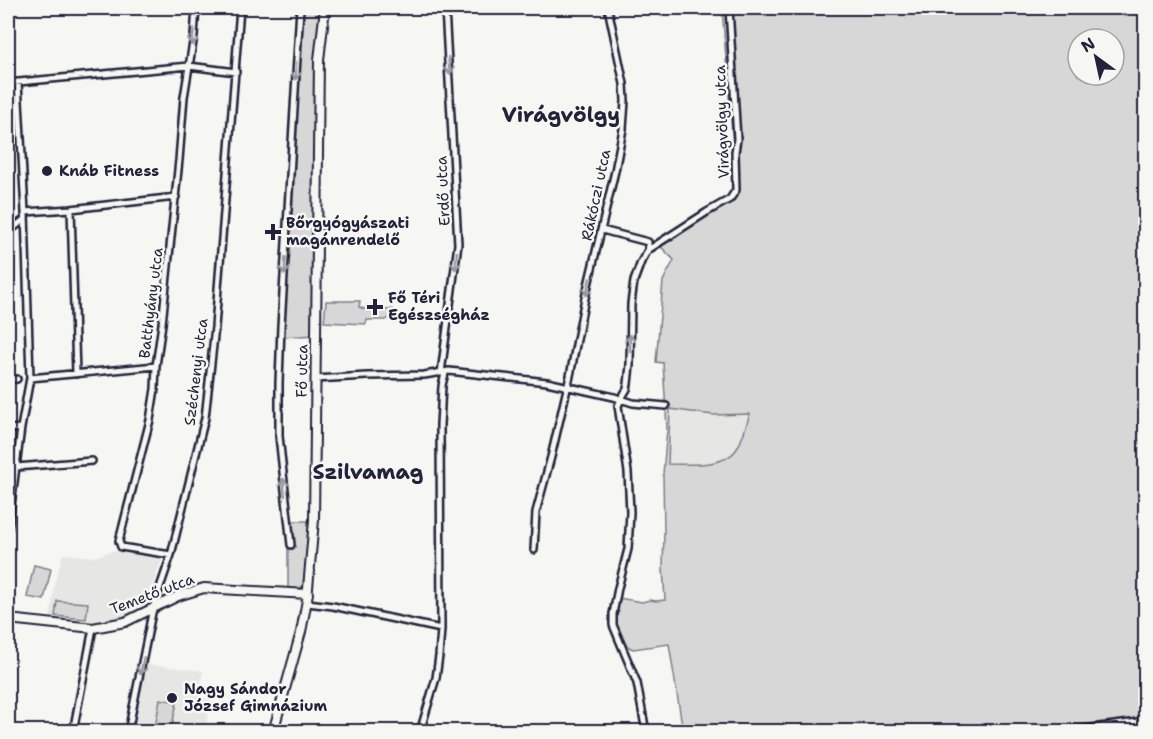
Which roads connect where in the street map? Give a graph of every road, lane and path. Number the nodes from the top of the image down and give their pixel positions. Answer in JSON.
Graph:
{"nodes":[{"id":1,"x":196,"y":8,"type":"edge"},
{"id":2,"x":240,"y":8,"type":"edge"},
{"id":3,"x":300,"y":8,"type":"edge"},
{"id":4,"x":325,"y":8,"type":"edge"},
{"id":5,"x":446,"y":8,"type":"edge"},
{"id":6,"x":609,"y":8,"type":"edge"},
{"id":7,"x":729,"y":8,"type":"edge"},
{"id":8,"x":189,"y":66,"type":"junction"},
{"id":9,"x":236,"y":72,"type":"junction"},
{"id":10,"x":18,"y":82,"type":"junction"},
{"id":11,"x":8,"y":83,"type":"edge"},
{"id":12,"x":176,"y":197,"type":"junction"},
{"id":13,"x":71,"y":208,"type":"junction"},
{"id":14,"x":25,"y":212,"type":"junction"},
{"id":15,"x":25,"y":219,"type":"junction"},
{"id":16,"x":14,"y":228,"type":"junction"},
{"id":17,"x":25,"y":229,"type":"junction"},
{"id":18,"x":602,"y":230,"type":"junction"},
{"id":19,"x":8,"y":232,"type":"edge"},
{"id":20,"x":648,"y":250,"type":"junction"},
{"id":21,"x":156,"y":366,"type":"junction"},
{"id":22,"x":440,"y":373,"type":"junction"},
{"id":23,"x":76,"y":374,"type":"junction"},
{"id":24,"x":30,"y":378,"type":"junction"},
{"id":25,"x":17,"y":379,"type":"dead end"},
{"id":26,"x":315,"y":379,"type":"junction"},
{"id":27,"x":8,"y":380,"type":"edge"},
{"id":28,"x":567,"y":386,"type":"junction"},
{"id":29,"x":621,"y":399,"type":"junction"},
{"id":30,"x":666,"y":406,"type":"dead end"},
{"id":31,"x":21,"y":428,"type":"junction"},
{"id":32,"x":8,"y":429,"type":"edge"},
{"id":33,"x":92,"y":461,"type":"dead end"},
{"id":34,"x":16,"y":467,"type":"junction"},
{"id":35,"x":8,"y":529,"type":"edge"},
{"id":36,"x":291,"y":545,"type":"dead end"},
{"id":37,"x":534,"y":550,"type":"dead end"},
{"id":38,"x":171,"y":555,"type":"junction"},
{"id":39,"x":307,"y":598,"type":"junction"},
{"id":40,"x":153,"y":608,"type":"junction"},
{"id":41,"x":8,"y":619,"type":"edge"},
{"id":42,"x":93,"y":628,"type":"junction"},
{"id":43,"x":441,"y":629,"type":"junction"},
{"id":44,"x":1146,"y":721,"type":"edge"},
{"id":45,"x":1062,"y":731,"type":"edge"},
{"id":46,"x":73,"y":732,"type":"edge"},
{"id":47,"x":128,"y":732,"type":"edge"},
{"id":48,"x":273,"y":732,"type":"edge"},
{"id":49,"x":420,"y":732,"type":"edge"},
{"id":50,"x":646,"y":732,"type":"edge"}],
"edges":[{"from":1,"to":8,"type":"street","name":"Batthyány utca","one_way":true},
{"from":2,"to":9,"type":"street","name":"Széchenyi utca"},
{"from":3,"to":36,"type":"street","name":"Fő utca"},
{"from":4,"to":26,"type":"main road","name":"Fő utca"},
{"from":5,"to":22,"type":"street","name":"Erdő utca","one_way":true},
{"from":6,"to":18,"type":"street","name":"Rákóczi utca"},
{"from":7,"to":20,"type":"street","name":"Virágvölgy utca"},
{"from":8,"to":9,"type":"street"},
{"from":8,"to":10,"type":"street"},
{"from":8,"to":12,"type":"street","name":"Batthyány utca"},
{"from":9,"to":38,"type":"street","name":"Széchenyi utca"},
{"from":10,"to":11,"type":"street"},
{"from":10,"to":14,"type":"street"},
{"from":12,"to":13,"type":"street"},
{"from":12,"to":21,"type":"street","name":"Batthyány utca"},
{"from":13,"to":14,"type":"street"},
{"from":13,"to":23,"type":"street"},
{"from":14,"to":15,"type":"street"},
{"from":15,"to":16,"type":"street"},
{"from":15,"to":17,"type":"street"},
{"from":16,"to":17,"type":"street"},
{"from":16,"to":19,"type":"street"},
{"from":17,"to":24,"type":"street"},
{"from":18,"to":20,"type":"street"},
{"from":18,"to":28,"type":"street","name":"Rákóczi utca","one_way":true},
{"from":29,"to":20,"type":"street","one_way":true},
{"from":21,"to":23,"type":"street"},
{"from":21,"to":38,"type":"street","name":"Batthyány utca"},
{"from":22,"to":26,"type":"street"},
{"from":22,"to":28,"type":"street"},
{"from":22,"to":43,"type":"street"},
{"from":23,"to":24,"type":"street"},
{"from":24,"to":31,"type":"street"},
{"from":25,"to":27,"type":"street"},
{"from":26,"to":39,"type":"main road","name":"Fő utca"},
{"from":28,"to":29,"type":"street"},
{"from":28,"to":37,"type":"street","name":"Rákóczi utca"},
{"from":29,"to":30,"type":"street"},
{"from":29,"to":50,"type":"street"},
{"from":31,"to":32,"type":"street"},
{"from":31,"to":34,"type":"street"},
{"from":33,"to":34,"type":"street"},
{"from":34,"to":35,"type":"street"},
{"from":38,"to":40,"type":"street","name":"Széchenyi utca"},
{"from":39,"to":40,"type":"main road","name":"Temető utca"},
{"from":39,"to":43,"type":"street"},
{"from":39,"to":48,"type":"main road","name":"Fő utca"},
{"from":40,"to":42,"type":"main road","name":"Temető utca"},
{"from":40,"to":47,"type":"street","name":"Széchenyi utca","one_way":true},
{"from":41,"to":42,"type":"main road","name":"Temető utca"},
{"from":42,"to":46,"type":"street"},
{"from":43,"to":49,"type":"street"},
{"from":44,"to":45,"type":"street"}]}
